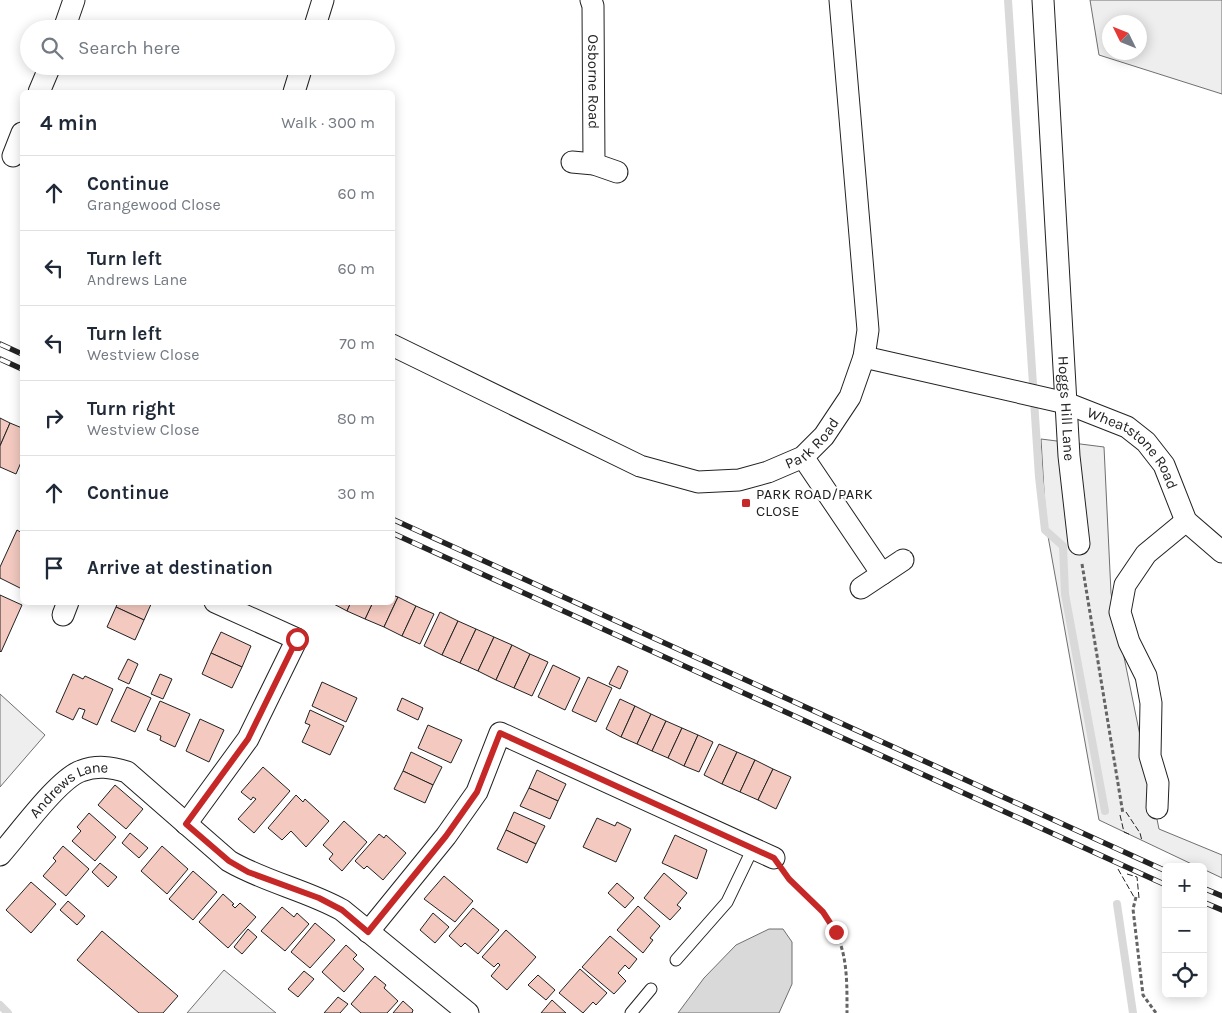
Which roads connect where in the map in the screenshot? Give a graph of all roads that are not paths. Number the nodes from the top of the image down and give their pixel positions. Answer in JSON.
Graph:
{"nodes":[{"id":1,"x":74,"y":0,"type":"edge"},
{"id":2,"x":323,"y":0,"type":"edge"},
{"id":3,"x":591,"y":0,"type":"edge"},
{"id":4,"x":840,"y":0,"type":"edge"},
{"id":5,"x":1043,"y":0,"type":"edge"},
{"id":6,"x":67,"y":20,"type":"edge"},
{"id":7,"x":317,"y":20,"type":"edge"},
{"id":8,"x":47,"y":75,"type":"edge"},
{"id":9,"x":299,"y":75,"type":"edge"},
{"id":10,"x":41,"y":90,"type":"edge"},
{"id":11,"x":295,"y":90,"type":"edge"},
{"id":12,"x":20,"y":138,"type":"edge"},
{"id":13,"x":12,"y":156,"type":"edge"},
{"id":14,"x":572,"y":162,"type":"dead end"},
{"id":15,"x":594,"y":164,"type":"junction"},
{"id":16,"x":617,"y":172,"type":"dead end"},
{"id":17,"x":395,"y":346,"type":"edge"},
{"id":18,"x":864,"y":356,"type":"junction"},
{"id":19,"x":1066,"y":402,"type":"junction"},
{"id":20,"x":803,"y":457,"type":"junction"},
{"id":21,"x":1186,"y":521,"type":"junction"},
{"id":22,"x":1079,"y":544,"type":"road end"},
{"id":23,"x":1222,"y":552,"type":"edge"},
{"id":24,"x":903,"y":560,"type":"dead end"},
{"id":25,"x":882,"y":574,"type":"junction"},
{"id":26,"x":861,"y":588,"type":"dead end"},
{"id":27,"x":222,"y":605,"type":"edge"},
{"id":28,"x":1157,"y":808,"type":"dead end"},
{"id":29,"x":186,"y":824,"type":"junction"},
{"id":30,"x":753,"y":848,"type":"junction"},
{"id":31,"x":0,"y":855,"type":"edge"},
{"id":32,"x":774,"y":858,"type":"road end"},
{"id":33,"x":368,"y":932,"type":"junction"},
{"id":34,"x":676,"y":960,"type":"dead end"},
{"id":35,"x":651,"y":990,"type":"dead end"},
{"id":36,"x":468,"y":1013,"type":"edge"},
{"id":37,"x":631,"y":1013,"type":"edge"}],
"edges":[{"from":1,"to":6,"type":"street"},
{"from":2,"to":7,"type":"street"},
{"from":3,"to":15,"type":"street","name":"Osborne Road"},
{"from":4,"to":18,"type":"street","name":"Park Road"},
{"from":5,"to":19,"type":"street","name":"Hoggs Hill Lane"},
{"from":8,"to":10,"type":"street"},
{"from":9,"to":11,"type":"street"},
{"from":12,"to":13,"type":"street"},
{"from":14,"to":15,"type":"street"},
{"from":15,"to":16,"type":"street"},
{"from":17,"to":20,"type":"street","name":"Park Road"},
{"from":18,"to":19,"type":"street","name":"Wheatstone Road"},
{"from":18,"to":20,"type":"street","name":"Park Road"},
{"from":19,"to":21,"type":"street","name":"Wheatstone Road"},
{"from":19,"to":22,"type":"street","name":"Hoggs Hill Lane"},
{"from":20,"to":25,"type":"street"},
{"from":21,"to":23,"type":"street","name":"Wheatstone Road"},
{"from":21,"to":28,"type":"street"},
{"from":24,"to":25,"type":"street"},
{"from":25,"to":26,"type":"street"},
{"from":27,"to":29,"type":"street"},
{"from":29,"to":31,"type":"street","name":"Andrews Lane"},
{"from":29,"to":33,"type":"street","name":"Andrews Lane"},
{"from":30,"to":32,"type":"street"},
{"from":30,"to":33,"type":"street"},
{"from":30,"to":34,"type":"lane"},
{"from":33,"to":36,"type":"street","name":"Andrews Lane"},
{"from":35,"to":37,"type":"lane"}]}
